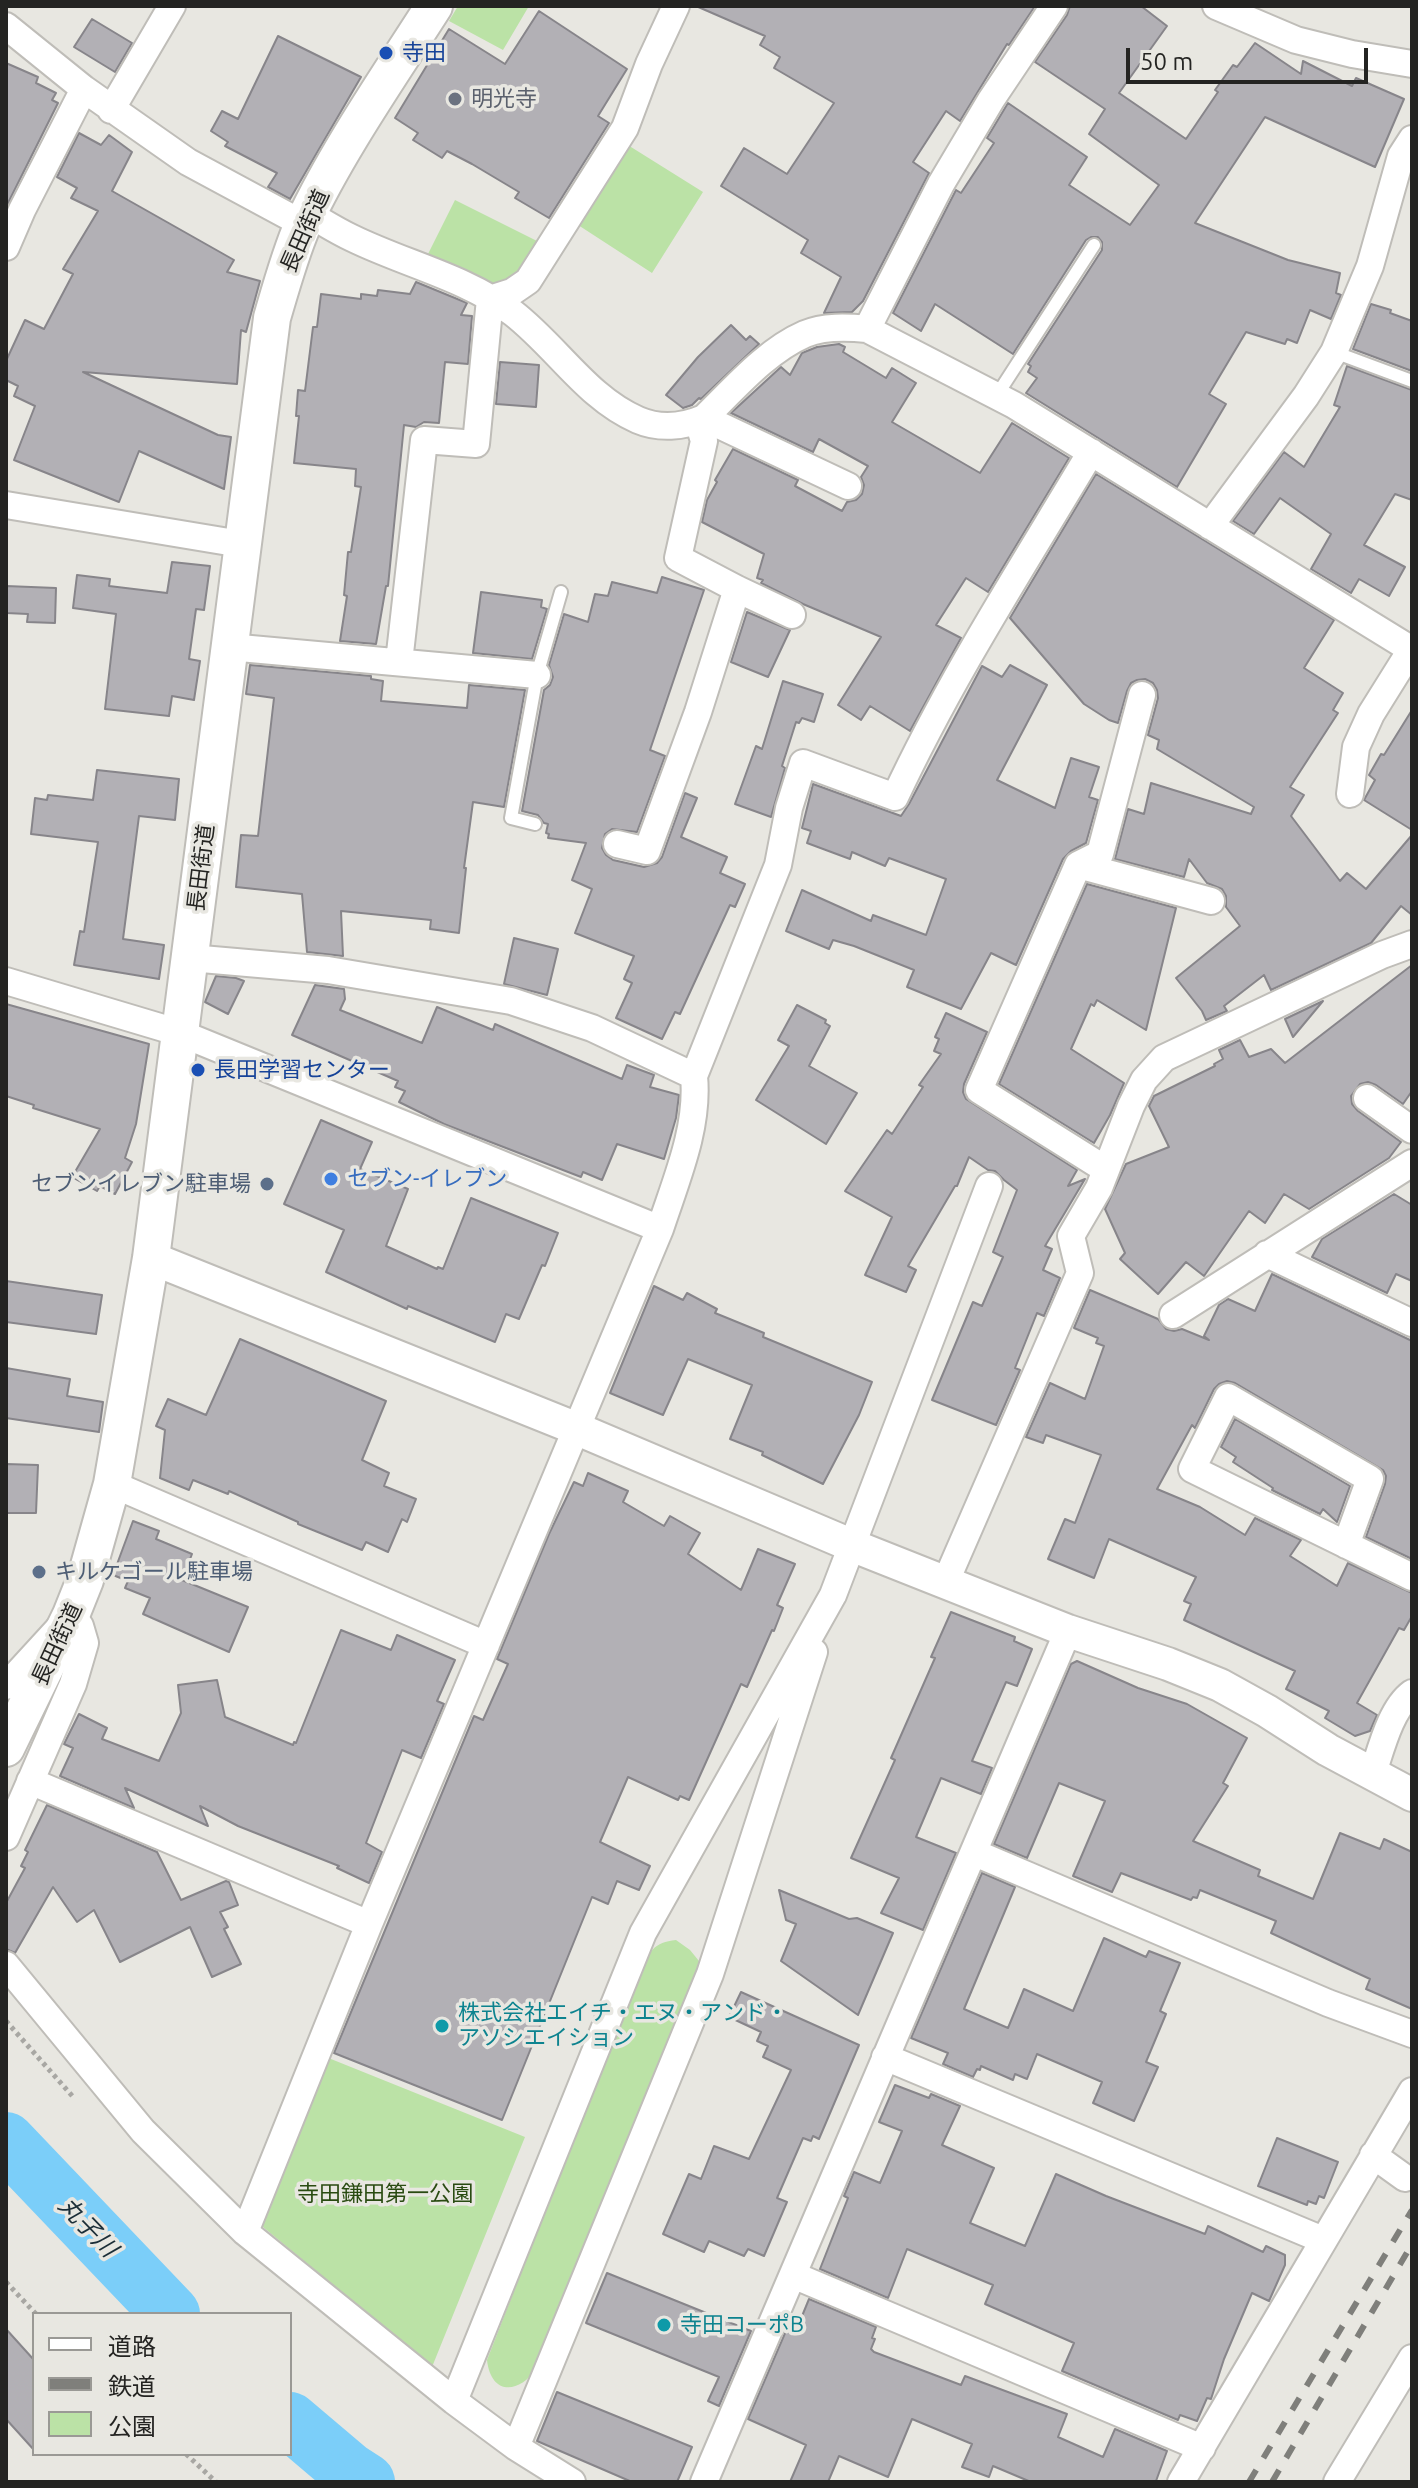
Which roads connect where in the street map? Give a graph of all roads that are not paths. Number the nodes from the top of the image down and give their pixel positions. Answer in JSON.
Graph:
{"nodes":[{"id":1,"x":172,"y":6,"type":"edge"},
{"id":2,"x":434,"y":6,"type":"edge"},
{"id":3,"x":676,"y":6,"type":"edge"},
{"id":4,"x":1054,"y":6,"type":"edge"},
{"id":5,"x":1216,"y":6,"type":"edge"},
{"id":6,"x":6,"y":26,"type":"edge"},
{"id":7,"x":1412,"y":64,"type":"edge"},
{"id":8,"x":84,"y":89,"type":"junction"},
{"id":9,"x":111,"y":110,"type":"junction"},
{"id":10,"x":1412,"y":139,"type":"edge"},
{"id":11,"x":306,"y":219,"type":"junction"},
{"id":12,"x":1094,"y":245,"type":"dead end"},
{"id":13,"x":6,"y":247,"type":"edge"},
{"id":14,"x":490,"y":299,"type":"junction"},
{"id":15,"x":867,"y":329,"type":"junction"},
{"id":16,"x":1334,"y":352,"type":"junction"},
{"id":17,"x":1412,"y":381,"type":"edge"},
{"id":18,"x":997,"y":395,"type":"junction"},
{"id":19,"x":701,"y":419,"type":"junction"},
{"id":20,"x":1091,"y":452,"type":"junction"},
{"id":21,"x":848,"y":486,"type":"dead end"},
{"id":22,"x":6,"y":505,"type":"edge"},
{"id":23,"x":1210,"y":526,"type":"junction"},
{"id":24,"x":241,"y":544,"type":"junction"},
{"id":25,"x":737,"y":589,"type":"junction"},
{"id":26,"x":561,"y":592,"type":"dead end"},
{"id":27,"x":792,"y":615,"type":"dead end"},
{"id":28,"x":229,"y":647,"type":"junction"},
{"id":29,"x":1412,"y":650,"type":"edge"},
{"id":30,"x":399,"y":662,"type":"junction"},
{"id":31,"x":537,"y":675,"type":"junction"},
{"id":32,"x":1142,"y":695,"type":"dead end"},
{"id":33,"x":1350,"y":794,"type":"dead end"},
{"id":34,"x":535,"y":824,"type":"dead end"},
{"id":35,"x":617,"y":844,"type":"dead end"},
{"id":36,"x":1078,"y":865,"type":"junction"},
{"id":37,"x":1211,"y":901,"type":"dead end"},
{"id":38,"x":1412,"y":944,"type":"edge"},
{"id":39,"x":190,"y":958,"type":"junction"},
{"id":40,"x":6,"y":981,"type":"edge"},
{"id":41,"x":180,"y":1033,"type":"junction"},
{"id":42,"x":694,"y":1076,"type":"junction"},
{"id":43,"x":1367,"y":1098,"type":"dead end"},
{"id":44,"x":1412,"y":1130,"type":"edge"},
{"id":45,"x":1412,"y":1163,"type":"edge"},
{"id":46,"x":1105,"y":1169,"type":"junction"},
{"id":47,"x":989,"y":1186,"type":"dead end"},
{"id":48,"x":660,"y":1229,"type":"junction"},
{"id":49,"x":1267,"y":1254,"type":"junction"},
{"id":50,"x":151,"y":1258,"type":"junction"},
{"id":51,"x":1173,"y":1315,"type":"dead end"},
{"id":52,"x":1412,"y":1323,"type":"edge"},
{"id":53,"x":575,"y":1428,"type":"junction"},
{"id":54,"x":112,"y":1484,"type":"junction"},
{"id":55,"x":851,"y":1545,"type":"junction"},
{"id":56,"x":1346,"y":1545,"type":"junction"},
{"id":57,"x":1412,"y":1577,"type":"edge"},
{"id":58,"x":946,"y":1581,"type":"junction"},
{"id":59,"x":833,"y":1595,"type":"junction"},
{"id":60,"x":71,"y":1615,"type":"junction"},
{"id":61,"x":1068,"y":1631,"type":"junction"},
{"id":62,"x":486,"y":1645,"type":"junction"},
{"id":63,"x":6,"y":1686,"type":"edge"},
{"id":64,"x":1410,"y":1691,"type":"edge"},
{"id":65,"x":6,"y":1748,"type":"edge"},
{"id":66,"x":1373,"y":1773,"type":"junction"},
{"id":67,"x":30,"y":1781,"type":"junction"},
{"id":68,"x":1412,"y":1795,"type":"edge"},
{"id":69,"x":6,"y":1837,"type":"edge"},
{"id":70,"x":975,"y":1853,"type":"junction"},
{"id":71,"x":369,"y":1924,"type":"junction"},
{"id":72,"x":6,"y":1965,"type":"edge"},
{"id":73,"x":1412,"y":2034,"type":"edge"},
{"id":74,"x":885,"y":2057,"type":"junction"},
{"id":75,"x":1412,"y":2091,"type":"edge"},
{"id":76,"x":1373,"y":2155,"type":"junction"},
{"id":77,"x":1405,"y":2178,"type":"dead end"},
{"id":78,"x":245,"y":2232,"type":"junction"},
{"id":79,"x":1323,"y":2240,"type":"junction"},
{"id":80,"x":793,"y":2275,"type":"junction"},
{"id":81,"x":1412,"y":2358,"type":"edge"},
{"id":82,"x":454,"y":2401,"type":"junction"},
{"id":83,"x":516,"y":2447,"type":"junction"},
{"id":84,"x":1202,"y":2448,"type":"junction"},
{"id":85,"x":572,"y":2482,"type":"edge"},
{"id":86,"x":704,"y":2482,"type":"edge"},
{"id":87,"x":1181,"y":2482,"type":"edge"},
{"id":88,"x":1337,"y":2482,"type":"edge"}],
"edges":[{"from":1,"to":9,"type":"street"},
{"from":2,"to":11,"type":"main road","name":"長田街道"},
{"from":3,"to":14,"type":"street"},
{"from":4,"to":15,"type":"street"},
{"from":5,"to":7,"type":"street"},
{"from":6,"to":8,"type":"street"},
{"from":8,"to":9,"type":"street"},
{"from":8,"to":13,"type":"street"},
{"from":9,"to":11,"type":"street"},
{"from":10,"to":16,"type":"street"},
{"from":11,"to":14,"type":"street"},
{"from":11,"to":24,"type":"main road","name":"長田街道"},
{"from":12,"to":18,"type":"lane"},
{"from":14,"to":19,"type":"street"},
{"from":14,"to":30,"type":"street"},
{"from":15,"to":18,"type":"street"},
{"from":15,"to":19,"type":"street"},
{"from":16,"to":17,"type":"lane"},
{"from":16,"to":23,"type":"street"},
{"from":18,"to":20,"type":"street"},
{"from":19,"to":21,"type":"street"},
{"from":19,"to":25,"type":"street"},
{"from":20,"to":23,"type":"street"},
{"from":20,"to":42,"type":"street"},
{"from":22,"to":24,"type":"street"},
{"from":23,"to":29,"type":"street"},
{"from":24,"to":28,"type":"main road","name":"長田街道"},
{"from":25,"to":27,"type":"street"},
{"from":25,"to":35,"type":"street"},
{"from":26,"to":31,"type":"lane"},
{"from":28,"to":30,"type":"street"},
{"from":28,"to":39,"type":"main road","name":"長田街道"},
{"from":29,"to":33,"type":"street"},
{"from":30,"to":31,"type":"street"},
{"from":31,"to":34,"type":"lane"},
{"from":32,"to":36,"type":"street"},
{"from":36,"to":37,"type":"street"},
{"from":36,"to":46,"type":"street"},
{"from":38,"to":46,"type":"street"},
{"from":39,"to":41,"type":"main road","name":"長田街道"},
{"from":39,"to":42,"type":"street"},
{"from":40,"to":41,"type":"street"},
{"from":41,"to":48,"type":"street"},
{"from":41,"to":50,"type":"main road","name":"長田街道"},
{"from":42,"to":48,"type":"street"},
{"from":43,"to":44,"type":"street"},
{"from":45,"to":49,"type":"street"},
{"from":46,"to":58,"type":"street"},
{"from":47,"to":55,"type":"street"},
{"from":48,"to":53,"type":"street"},
{"from":49,"to":51,"type":"street"},
{"from":49,"to":52,"type":"street"},
{"from":50,"to":53,"type":"street"},
{"from":50,"to":54,"type":"main road","name":"長田街道"},
{"from":53,"to":55,"type":"street"},
{"from":53,"to":62,"type":"street"},
{"from":54,"to":60,"type":"main road","name":"長田街道"},
{"from":54,"to":62,"type":"street"},
{"from":55,"to":58,"type":"street"},
{"from":55,"to":59,"type":"street"},
{"from":56,"to":56,"type":"street"},
{"from":56,"to":57,"type":"street"},
{"from":58,"to":61,"type":"street"},
{"from":59,"to":82,"type":"street"},
{"from":59,"to":83,"type":"street"},
{"from":60,"to":63,"type":"street"},
{"from":60,"to":65,"type":"main road","name":"長田街道"},
{"from":60,"to":67,"type":"street"},
{"from":61,"to":66,"type":"street"},
{"from":61,"to":70,"type":"street"},
{"from":62,"to":71,"type":"street"},
{"from":64,"to":66,"type":"street"},
{"from":66,"to":68,"type":"street"},
{"from":67,"to":69,"type":"street"},
{"from":67,"to":71,"type":"street"},
{"from":70,"to":73,"type":"street"},
{"from":70,"to":74,"type":"street"},
{"from":71,"to":78,"type":"street"},
{"from":72,"to":78,"type":"street"},
{"from":74,"to":79,"type":"street"},
{"from":74,"to":80,"type":"street"},
{"from":75,"to":76,"type":"street"},
{"from":76,"to":77,"type":"street"},
{"from":76,"to":79,"type":"street"},
{"from":78,"to":82,"type":"street"},
{"from":79,"to":84,"type":"street"},
{"from":80,"to":84,"type":"street"},
{"from":80,"to":86,"type":"street"},
{"from":81,"to":88,"type":"street"},
{"from":82,"to":83,"type":"street"},
{"from":83,"to":85,"type":"street"},
{"from":84,"to":87,"type":"street"}]}
